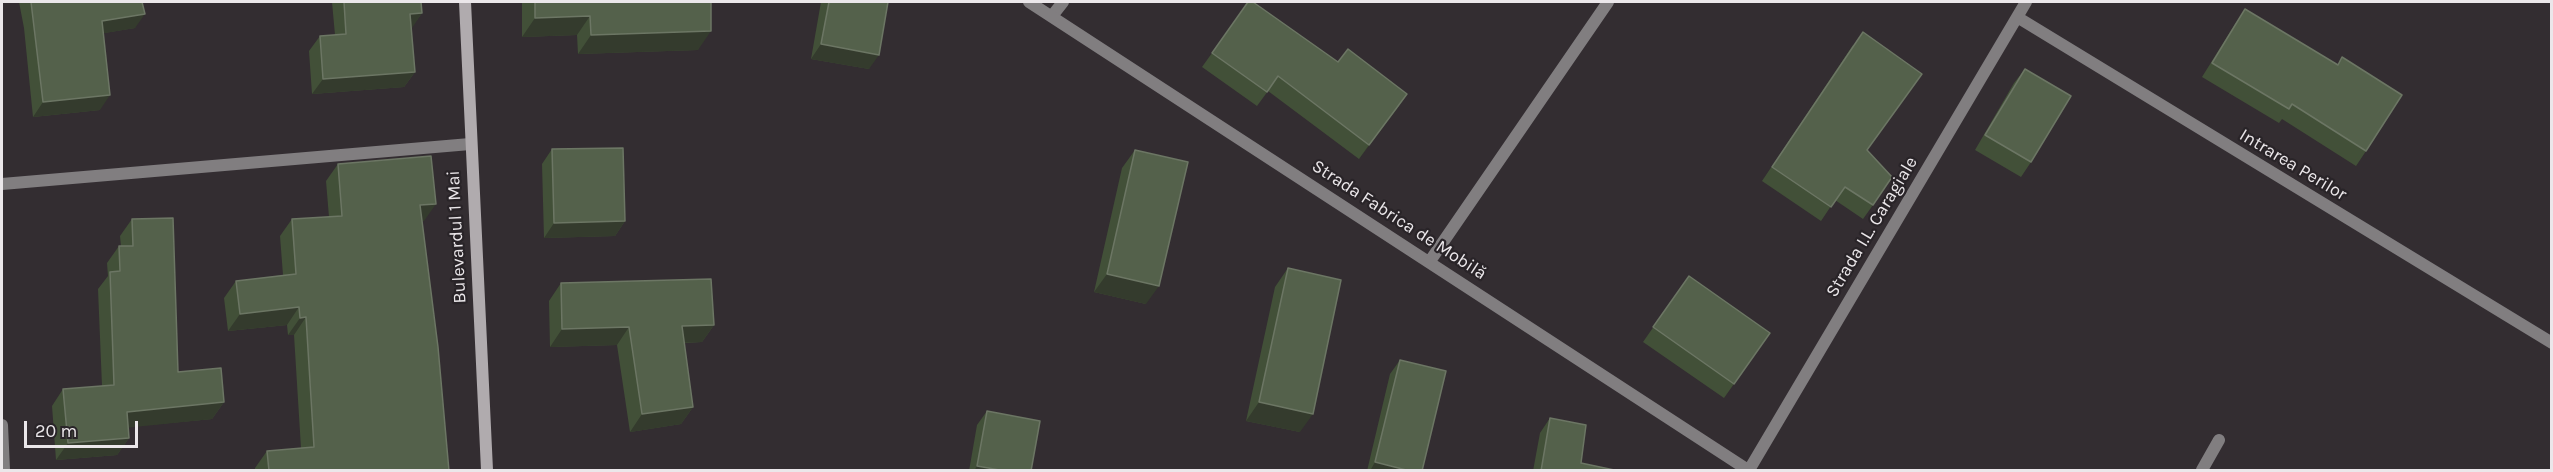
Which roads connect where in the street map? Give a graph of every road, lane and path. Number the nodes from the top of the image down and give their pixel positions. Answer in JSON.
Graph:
{"nodes":[{"id":1,"x":465,"y":2,"type":"edge"},
{"id":2,"x":1029,"y":2,"type":"edge"},
{"id":3,"x":1063,"y":2,"type":"edge"},
{"id":4,"x":1608,"y":2,"type":"edge"},
{"id":5,"x":2025,"y":2,"type":"edge"},
{"id":6,"x":1052,"y":16,"type":"junction"},
{"id":7,"x":2017,"y":17,"type":"junction"},
{"id":8,"x":470,"y":144,"type":"junction"},
{"id":9,"x":2,"y":184,"type":"edge"},
{"id":10,"x":1430,"y":261,"type":"junction"},
{"id":11,"x":2552,"y":343,"type":"edge"},
{"id":12,"x":2,"y":425,"type":"edge"},
{"id":13,"x":2219,"y":440,"type":"dead end"},
{"id":14,"x":4,"y":471,"type":"edge"},
{"id":15,"x":487,"y":471,"type":"edge"},
{"id":16,"x":1749,"y":471,"type":"edge"},
{"id":17,"x":2202,"y":471,"type":"edge"}],
"edges":[{"from":1,"to":8,"type":"main road","name":"Bulevardul 1 Mai"},
{"from":2,"to":6,"type":"street","name":"Strada Fabrica de Mobilă"},
{"from":3,"to":6,"type":"street"},
{"from":4,"to":10,"type":"street"},
{"from":5,"to":7,"type":"street","name":"Strada I.L. Caragiale"},
{"from":6,"to":10,"type":"street","name":"Strada Fabrica de Mobilă"},
{"from":7,"to":11,"type":"street","name":"Intrarea Perilor"},
{"from":7,"to":16,"type":"street","name":"Strada I.L. Caragiale"},
{"from":8,"to":9,"type":"street"},
{"from":8,"to":15,"type":"main road","name":"Bulevardul 1 Mai"},
{"from":10,"to":16,"type":"street","name":"Strada Fabrica de Mobilă"},
{"from":12,"to":14,"type":"street"},
{"from":13,"to":17,"type":"street"}]}
